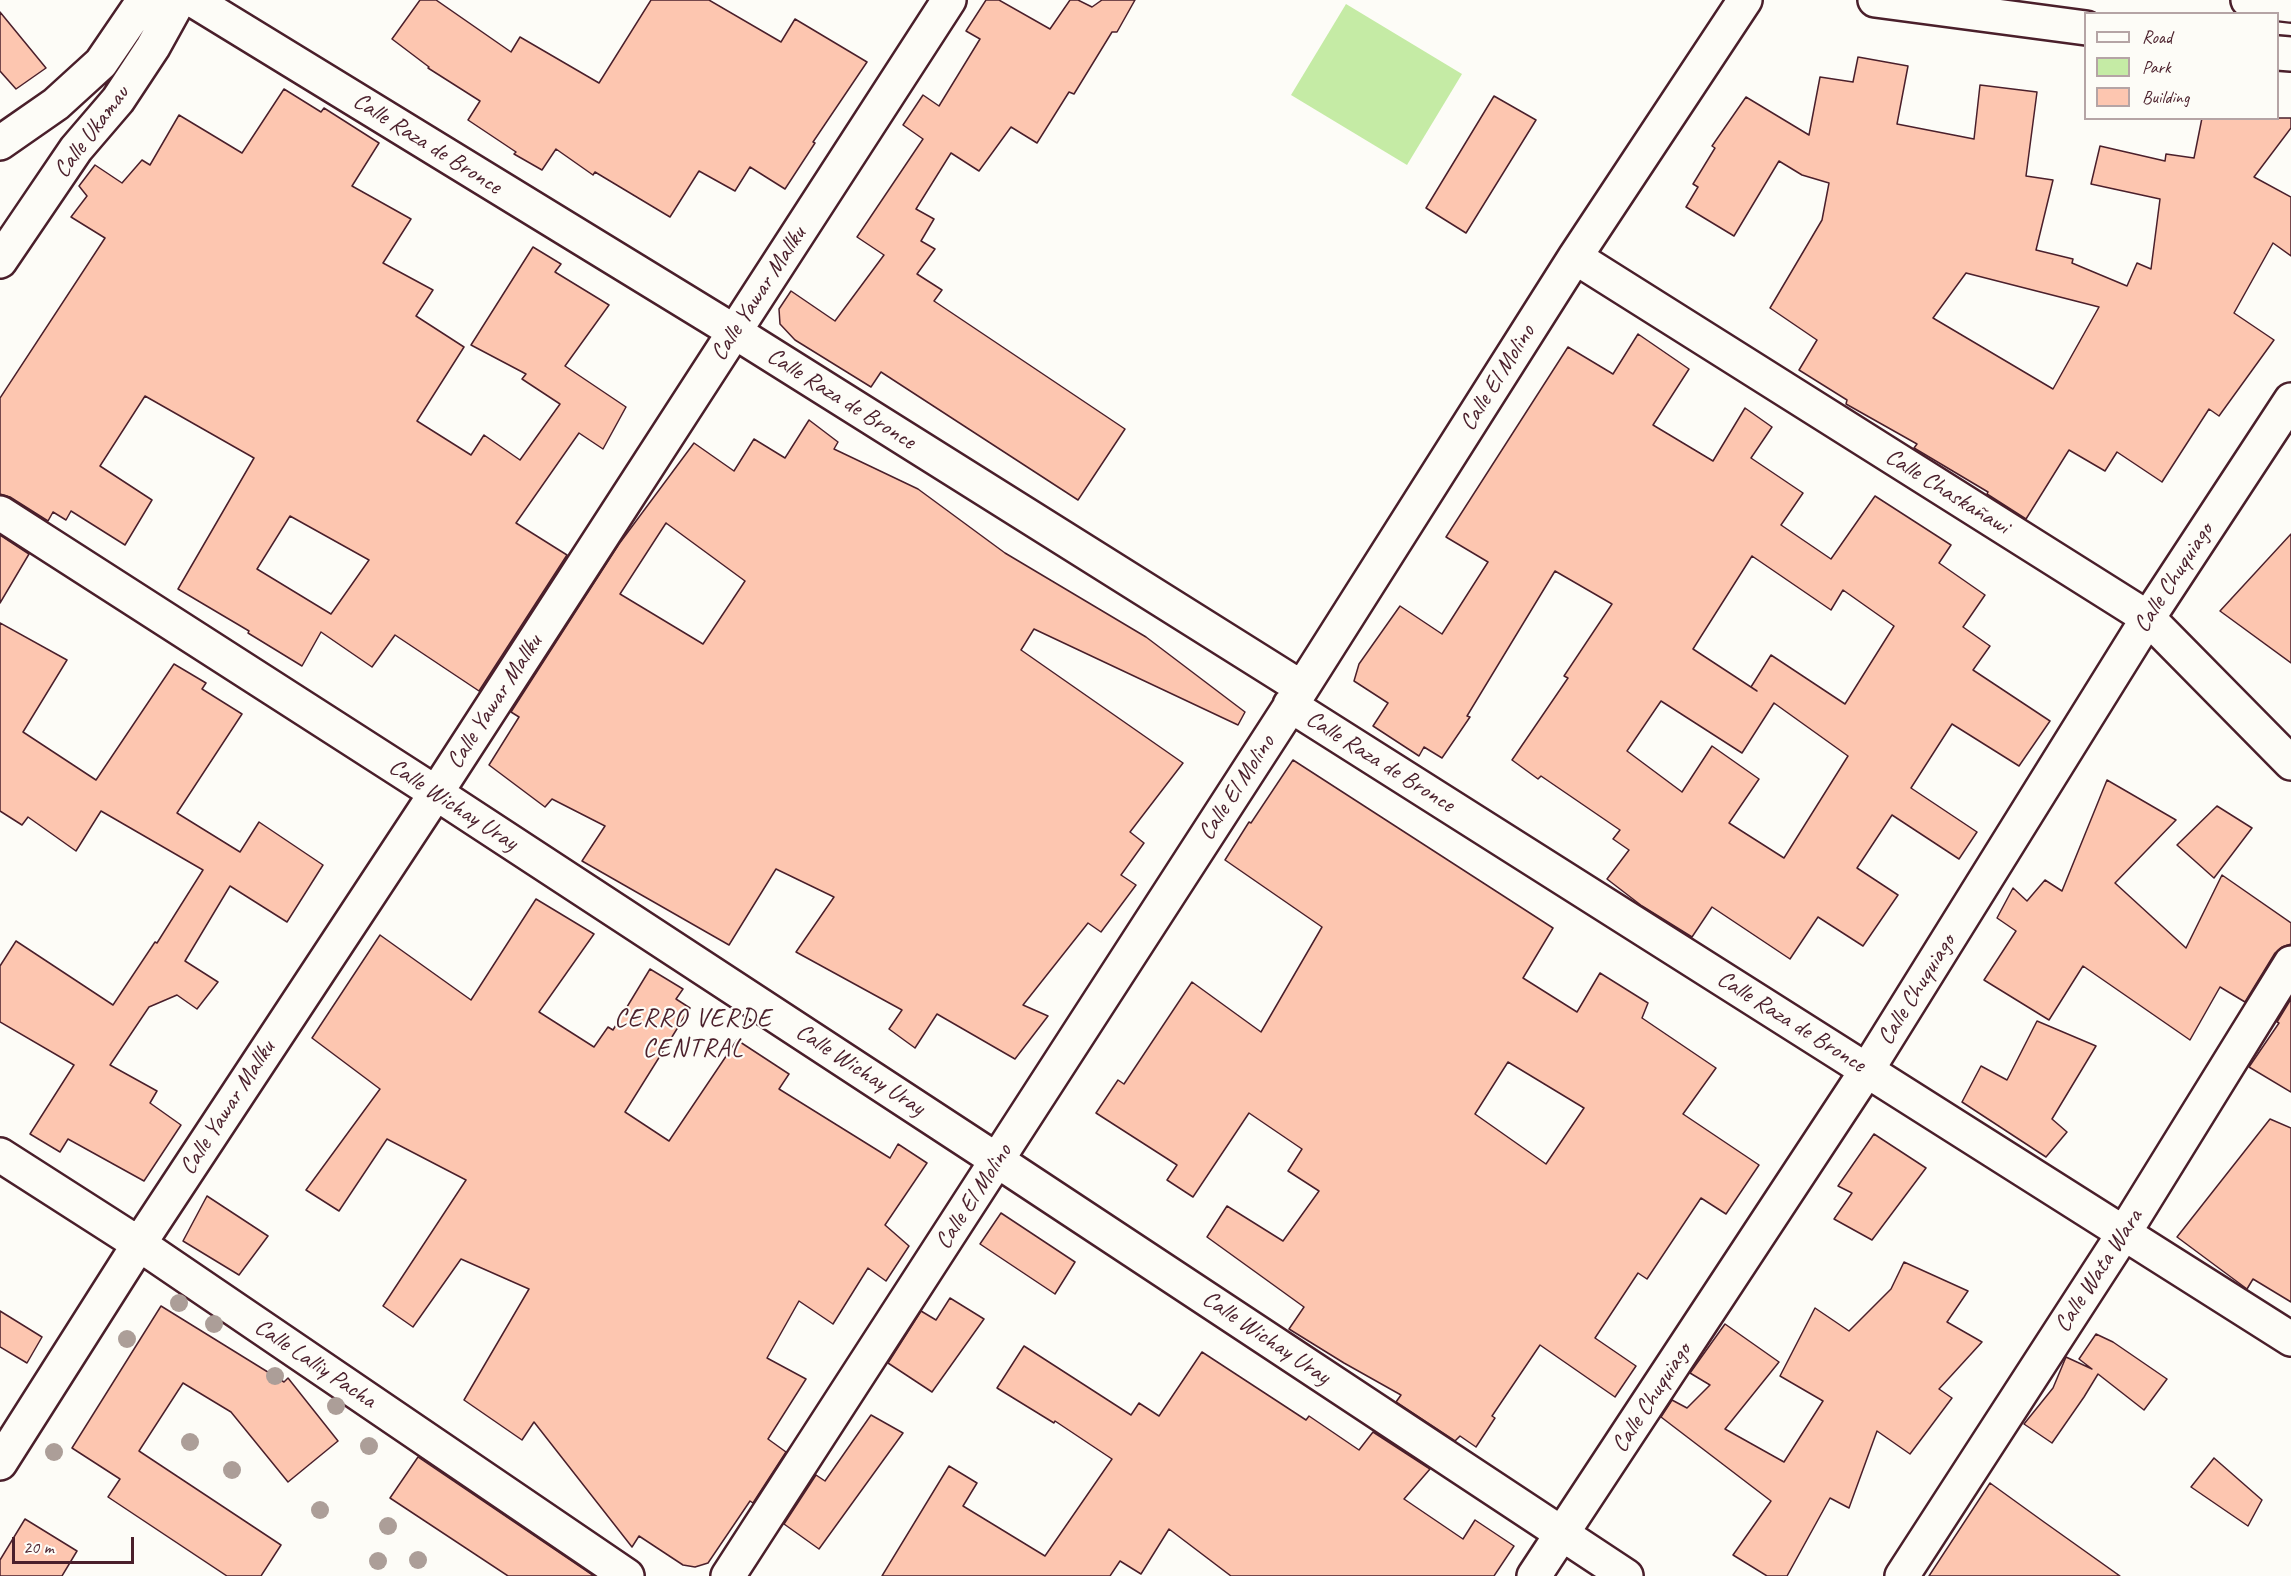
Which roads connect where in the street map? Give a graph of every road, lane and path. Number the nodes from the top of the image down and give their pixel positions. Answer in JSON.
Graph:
{"nodes":[{"id":1,"x":179,"y":0,"type":"edge"},
{"id":2,"x":193,"y":0,"type":"edge"},
{"id":3,"x":949,"y":0,"type":"edge"},
{"id":4,"x":1745,"y":0,"type":"edge"},
{"id":5,"x":1875,"y":0,"type":"edge"},
{"id":6,"x":2248,"y":0,"type":"edge"},
{"id":7,"x":140,"y":1,"type":"edge"},
{"id":8,"x":2291,"y":5,"type":"edge"},
{"id":9,"x":2084,"y":27,"type":"edge"},
{"id":10,"x":0,"y":143,"type":"edge"},
{"id":11,"x":1575,"y":257,"type":"junction"},
{"id":12,"x":0,"y":261,"type":"edge"},
{"id":13,"x":735,"y":332,"type":"junction"},
{"id":14,"x":2291,"y":400,"type":"edge"},
{"id":15,"x":0,"y":513,"type":"edge"},
{"id":16,"x":2148,"y":618,"type":"junction"},
{"id":17,"x":1296,"y":696,"type":"junction"},
{"id":18,"x":2291,"y":763,"type":"edge"},
{"id":19,"x":436,"y":793,"type":"junction"},
{"id":20,"x":2291,"y":963,"type":"edge"},
{"id":21,"x":1867,"y":1070,"type":"junction"},
{"id":22,"x":0,"y":1155,"type":"edge"},
{"id":23,"x":998,"y":1161,"type":"junction"},
{"id":24,"x":2124,"y":1233,"type":"junction"},
{"id":25,"x":139,"y":1244,"type":"junction"},
{"id":26,"x":2291,"y":1339,"type":"edge"},
{"id":27,"x":0,"y":1463,"type":"edge"},
{"id":28,"x":1562,"y":1535,"type":"junction"},
{"id":29,"x":627,"y":1576,"type":"edge"},
{"id":30,"x":728,"y":1576,"type":"edge"},
{"id":31,"x":1534,"y":1576,"type":"edge"},
{"id":32,"x":1626,"y":1576,"type":"edge"},
{"id":33,"x":1902,"y":1576,"type":"edge"}],
"edges":[{"from":1,"to":12,"type":"street","name":"Calle Ukamau"},
{"from":2,"to":13,"type":"street","name":"Calle Raza de Bronce"},
{"from":3,"to":13,"type":"street","name":"Calle Yawar Mallku"},
{"from":4,"to":11,"type":"street","name":"Calle El Molino"},
{"from":5,"to":9,"type":"street"},
{"from":6,"to":8,"type":"street"},
{"from":7,"to":10,"type":"street"},
{"from":11,"to":16,"type":"street","name":"Calle Chaskañawi"},
{"from":11,"to":17,"type":"street","name":"Calle El Molino"},
{"from":13,"to":17,"type":"street","name":"Calle Raza de Bronce"},
{"from":13,"to":19,"type":"street","name":"Calle Yawar Mallku"},
{"from":14,"to":16,"type":"street","name":"Calle Chuquiago"},
{"from":15,"to":19,"type":"street","name":"Calle Wichay Uray"},
{"from":16,"to":18,"type":"street","name":"Calle Chaskañawi"},
{"from":16,"to":21,"type":"street","name":"Calle Chuquiago"},
{"from":17,"to":21,"type":"street","name":"Calle Raza de Bronce"},
{"from":17,"to":23,"type":"street","name":"Calle El Molino"},
{"from":19,"to":23,"type":"street","name":"Calle Wichay Uray"},
{"from":19,"to":25,"type":"street","name":"Calle Yawar Mallku"},
{"from":20,"to":24,"type":"street","name":"Calle Wata Wara"},
{"from":21,"to":24,"type":"street","name":"Calle Raza de Bronce"},
{"from":21,"to":28,"type":"street","name":"Calle Chuquiago"},
{"from":22,"to":25,"type":"street","name":"Calle Lalliy Pacha"},
{"from":23,"to":28,"type":"street","name":"Calle Wichay Uray"},
{"from":23,"to":30,"type":"street","name":"Calle El Molino"},
{"from":24,"to":26,"type":"street","name":"Calle Raza de Bronce"},
{"from":24,"to":33,"type":"street","name":"Calle Wata Wara"},
{"from":25,"to":27,"type":"street","name":"Calle Yawar Mallku"},
{"from":25,"to":29,"type":"street","name":"Calle Lalliy Pacha"},
{"from":28,"to":31,"type":"street","name":"Calle Chuquiago"},
{"from":28,"to":32,"type":"street","name":"Calle Wichay Uray"}]}
